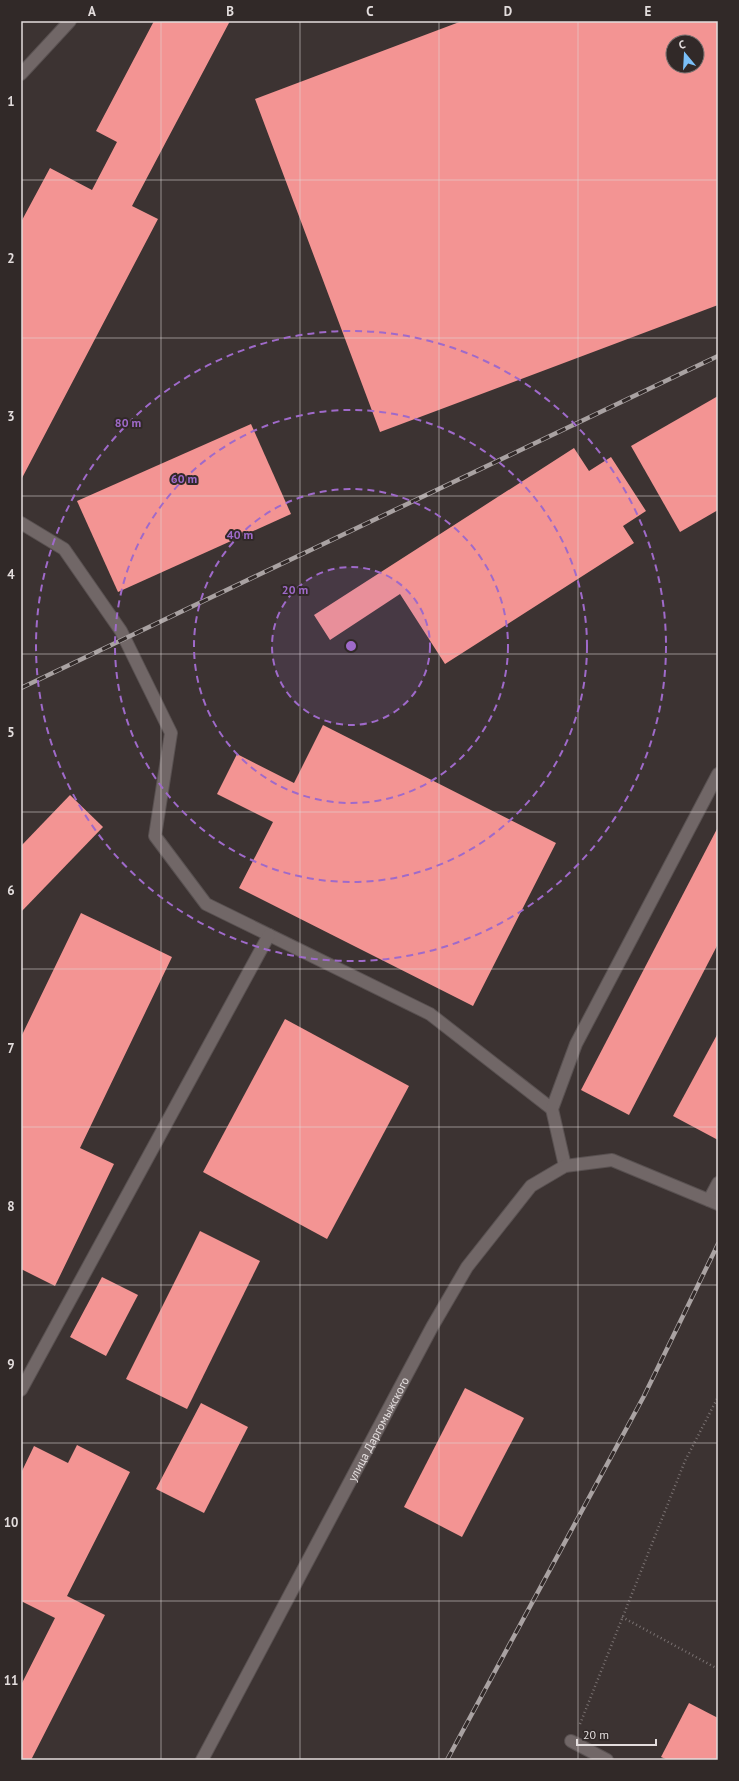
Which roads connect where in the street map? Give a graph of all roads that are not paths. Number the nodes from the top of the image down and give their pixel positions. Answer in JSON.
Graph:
{"nodes":[{"id":1,"x":70,"y":21,"type":"edge"},
{"id":2,"x":21,"y":74,"type":"edge"},
{"id":3,"x":21,"y":523,"type":"edge"},
{"id":4,"x":718,"y":774,"type":"edge"},
{"id":5,"x":269,"y":935,"type":"junction"},
{"id":6,"x":552,"y":1108,"type":"junction"},
{"id":7,"x":565,"y":1166,"type":"junction"},
{"id":8,"x":718,"y":1183,"type":"edge"},
{"id":9,"x":714,"y":1202,"type":"edge"},
{"id":10,"x":21,"y":1390,"type":"edge"},
{"id":11,"x":571,"y":1741,"type":"road end"},
{"id":12,"x":202,"y":1760,"type":"edge"},
{"id":13,"x":607,"y":1760,"type":"edge"}],
"edges":[{"from":1,"to":2,"type":"street"},
{"from":3,"to":5,"type":"street"},
{"from":4,"to":6,"type":"street"},
{"from":5,"to":6,"type":"street"},
{"from":5,"to":10,"type":"street"},
{"from":6,"to":7,"type":"street"},
{"from":7,"to":9,"type":"street","name":"улица Даргомыжского"},
{"from":7,"to":12,"type":"street","name":"улица Даргомыжского"},
{"from":8,"to":9,"type":"street"},
{"from":11,"to":13,"type":"street"}]}
